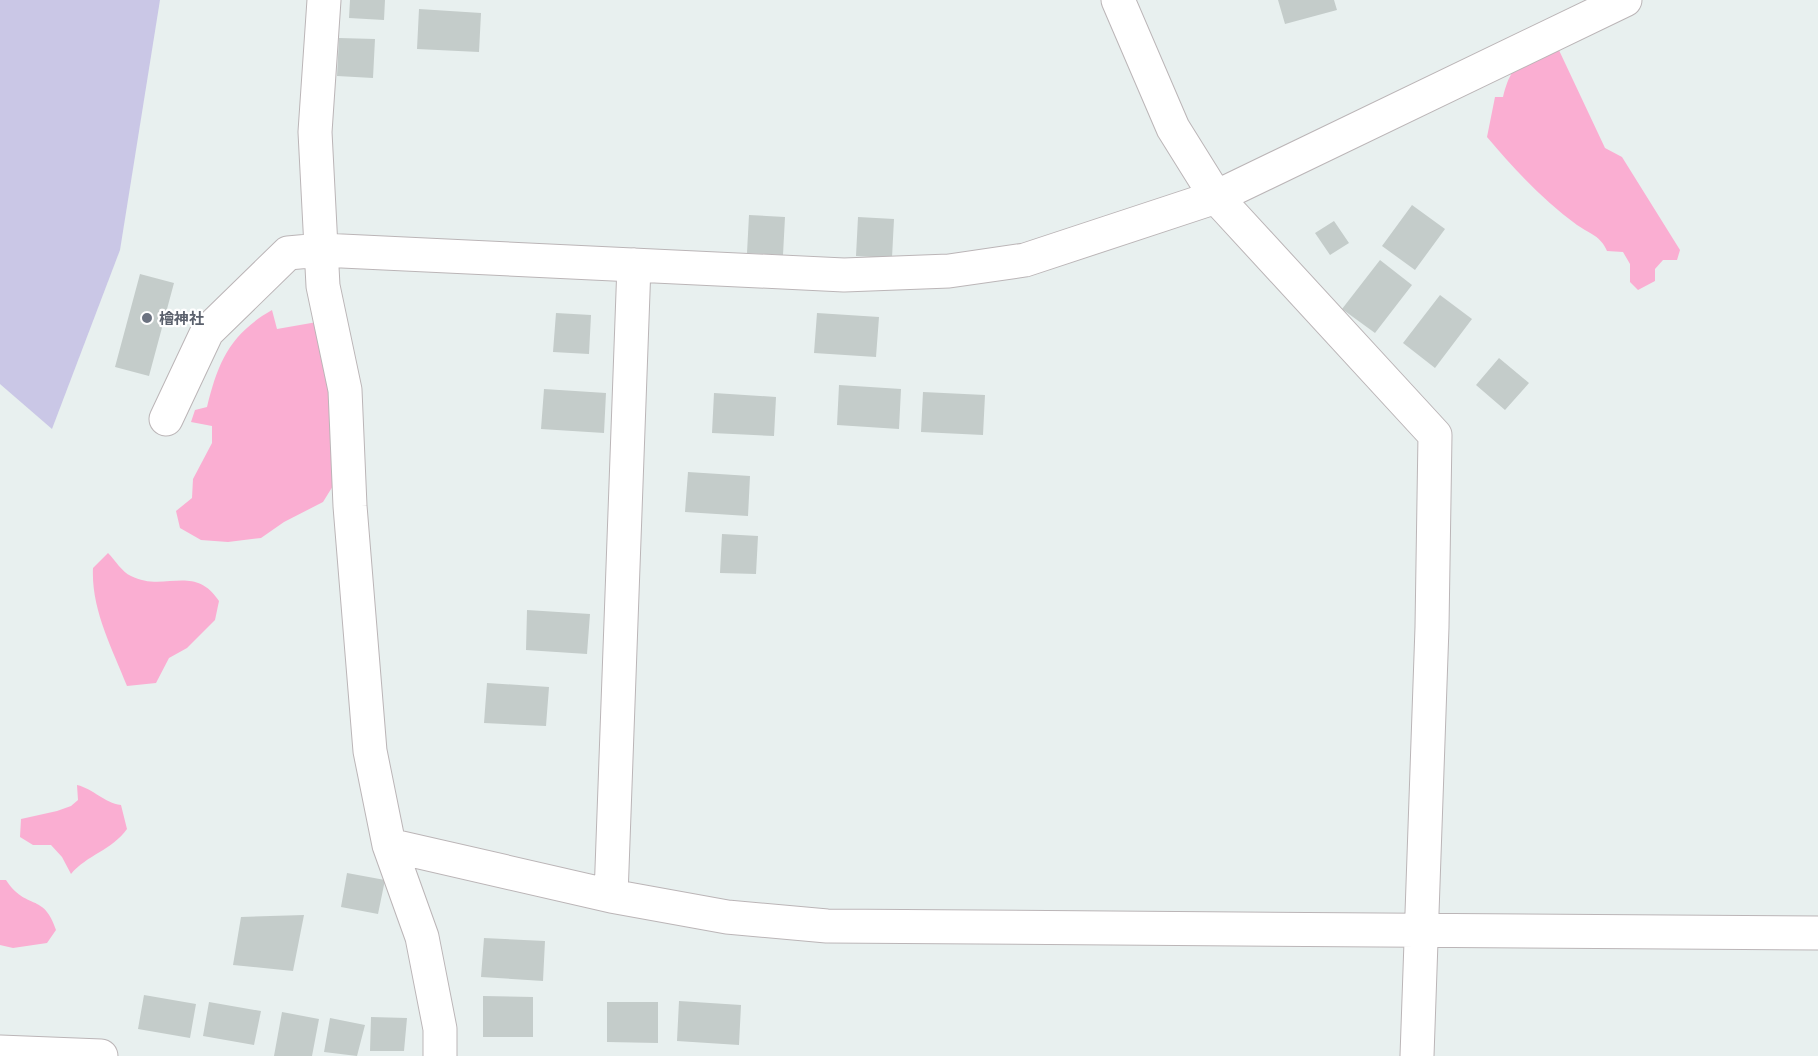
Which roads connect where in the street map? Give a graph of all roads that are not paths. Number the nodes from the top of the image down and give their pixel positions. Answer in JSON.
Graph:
{"nodes":[{"id":1,"x":324,"y":0,"type":"edge"},
{"id":2,"x":1118,"y":0,"type":"edge"},
{"id":3,"x":1625,"y":0,"type":"edge"},
{"id":4,"x":1216,"y":197,"type":"junction"},
{"id":5,"x":321,"y":250,"type":"junction"},
{"id":6,"x":634,"y":265,"type":"junction"},
{"id":7,"x":166,"y":419,"type":"dead end"},
{"id":8,"x":389,"y":845,"type":"junction"},
{"id":9,"x":611,"y":896,"type":"junction"},
{"id":10,"x":1422,"y":931,"type":"junction"},
{"id":11,"x":1818,"y":933,"type":"edge"},
{"id":12,"x":0,"y":1052,"type":"edge"},
{"id":13,"x":101,"y":1056,"type":"edge"},
{"id":14,"x":440,"y":1056,"type":"edge"},
{"id":15,"x":1417,"y":1056,"type":"edge"}],
"edges":[{"from":1,"to":5,"type":"street"},
{"from":2,"to":4,"type":"street"},
{"from":3,"to":4,"type":"street"},
{"from":4,"to":6,"type":"street"},
{"from":4,"to":10,"type":"street"},
{"from":5,"to":6,"type":"street"},
{"from":5,"to":7,"type":"street"},
{"from":5,"to":8,"type":"street"},
{"from":6,"to":9,"type":"street"},
{"from":8,"to":9,"type":"street"},
{"from":8,"to":14,"type":"street"},
{"from":9,"to":10,"type":"street"},
{"from":10,"to":11,"type":"street"},
{"from":10,"to":15,"type":"street"},
{"from":12,"to":13,"type":"street"}]}
